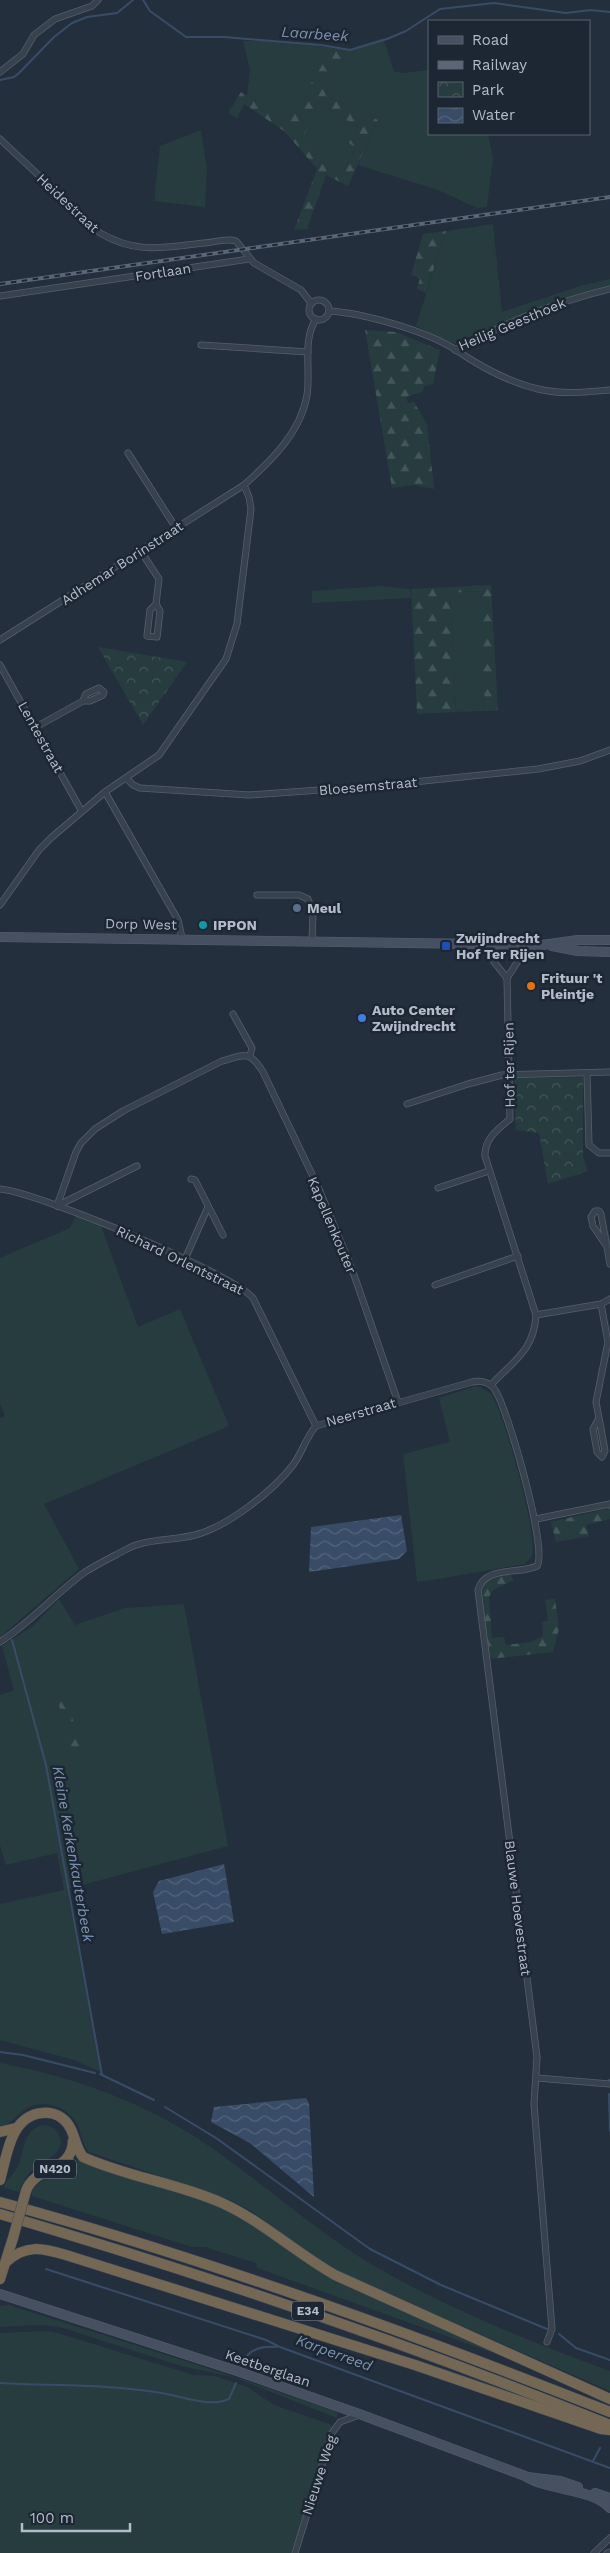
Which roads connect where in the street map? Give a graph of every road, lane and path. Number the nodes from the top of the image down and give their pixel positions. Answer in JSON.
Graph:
{"nodes":[{"id":1,"x":98,"y":0,"type":"edge"},
{"id":2,"x":0,"y":72,"type":"edge"},
{"id":3,"x":0,"y":140,"type":"edge"},
{"id":4,"x":250,"y":259,"type":"junction"},
{"id":5,"x":610,"y":289,"type":"edge"},
{"id":6,"x":0,"y":296,"type":"edge"},
{"id":7,"x":312,"y":303,"type":"junction"},
{"id":8,"x":329,"y":312,"type":"junction"},
{"id":9,"x":316,"y":319,"type":"junction"},
{"id":10,"x":201,"y":345,"type":"dead end"},
{"id":11,"x":455,"y":350,"type":"junction"},
{"id":12,"x":308,"y":352,"type":"junction"},
{"id":13,"x":610,"y":390,"type":"edge"},
{"id":14,"x":128,"y":452,"type":"dead end"},
{"id":15,"x":244,"y":485,"type":"junction"},
{"id":16,"x":176,"y":528,"type":"junction"},
{"id":17,"x":140,"y":550,"type":"junction"},
{"id":18,"x":156,"y":604,"type":"junction"},
{"id":19,"x":0,"y":640,"type":"edge"},
{"id":20,"x":0,"y":665,"type":"edge"},
{"id":21,"x":83,"y":701,"type":"dead end"},
{"id":22,"x":36,"y":727,"type":"junction"},
{"id":23,"x":610,"y":750,"type":"edge"},
{"id":24,"x":126,"y":778,"type":"junction"},
{"id":25,"x":105,"y":792,"type":"junction"},
{"id":26,"x":81,"y":810,"type":"junction"},
{"id":27,"x":257,"y":895,"type":"dead end"},
{"id":28,"x":0,"y":905,"type":"edge"},
{"id":29,"x":0,"y":937,"type":"edge"},
{"id":30,"x":182,"y":938,"type":"junction"},
{"id":31,"x":610,"y":940,"type":"edge"},
{"id":32,"x":312,"y":941,"type":"junction"},
{"id":33,"x":493,"y":944,"type":"junction"},
{"id":34,"x":520,"y":945,"type":"junction"},
{"id":35,"x":542,"y":945,"type":"junction"},
{"id":36,"x":610,"y":952,"type":"edge"},
{"id":37,"x":507,"y":978,"type":"junction"},
{"id":38,"x":233,"y":1014,"type":"dead end"},
{"id":39,"x":250,"y":1056,"type":"junction"},
{"id":40,"x":610,"y":1072,"type":"edge"},
{"id":41,"x":587,"y":1073,"type":"junction"},
{"id":42,"x":511,"y":1075,"type":"junction"},
{"id":43,"x":407,"y":1104,"type":"dead end"},
{"id":44,"x":610,"y":1153,"type":"edge"},
{"id":45,"x":137,"y":1166,"type":"dead end"},
{"id":46,"x":489,"y":1171,"type":"junction"},
{"id":47,"x":191,"y":1179,"type":"dead end"},
{"id":48,"x":438,"y":1188,"type":"dead end"},
{"id":49,"x":0,"y":1189,"type":"edge"},
{"id":50,"x":57,"y":1206,"type":"junction"},
{"id":51,"x":208,"y":1207,"type":"junction"},
{"id":52,"x":223,"y":1235,"type":"dead end"},
{"id":53,"x":606,"y":1245,"type":"junction"},
{"id":54,"x":518,"y":1256,"type":"junction"},
{"id":55,"x":185,"y":1259,"type":"junction"},
{"id":56,"x":610,"y":1264,"type":"edge"},
{"id":57,"x":435,"y":1285,"type":"dead end"},
{"id":58,"x":610,"y":1299,"type":"edge"},
{"id":59,"x":601,"y":1304,"type":"junction"},
{"id":60,"x":536,"y":1315,"type":"junction"},
{"id":61,"x":491,"y":1385,"type":"junction"},
{"id":62,"x":398,"y":1402,"type":"junction"},
{"id":63,"x":599,"y":1418,"type":"junction"},
{"id":64,"x":316,"y":1426,"type":"junction"},
{"id":65,"x":610,"y":1504,"type":"edge"},
{"id":66,"x":536,"y":1519,"type":"junction"},
{"id":67,"x":0,"y":1642,"type":"edge"},
{"id":68,"x":537,"y":2078,"type":"junction"},
{"id":69,"x":610,"y":2084,"type":"edge"},
{"id":70,"x":16,"y":2128,"type":"junction"},
{"id":71,"x":0,"y":2132,"type":"edge"},
{"id":72,"x":73,"y":2137,"type":"junction"},
{"id":73,"x":0,"y":2143,"type":"edge"},
{"id":74,"x":8,"y":2152,"type":"junction"},
{"id":75,"x":2,"y":2170,"type":"edge"},
{"id":76,"x":0,"y":2180,"type":"edge"},
{"id":77,"x":0,"y":2202,"type":"edge"},
{"id":78,"x":0,"y":2214,"type":"edge"},
{"id":79,"x":6,"y":2262,"type":"junction"},
{"id":80,"x":0,"y":2279,"type":"edge"},
{"id":81,"x":0,"y":2294,"type":"edge"},
{"id":82,"x":547,"y":2342,"type":"dead end"},
{"id":83,"x":610,"y":2399,"type":"edge"},
{"id":84,"x":610,"y":2412,"type":"edge"},
{"id":85,"x":362,"y":2415,"type":"junction"},
{"id":86,"x":610,"y":2425,"type":"edge"},
{"id":87,"x":610,"y":2430,"type":"edge"},
{"id":88,"x":525,"y":2476,"type":"junction"},
{"id":89,"x":610,"y":2498,"type":"edge"},
{"id":90,"x":610,"y":2508,"type":"edge"},
{"id":91,"x":610,"y":2538,"type":"edge"},
{"id":92,"x":295,"y":2553,"type":"edge"},
{"id":93,"x":594,"y":2553,"type":"edge"}],
"edges":[{"from":1,"to":2,"type":"street"},
{"from":3,"to":4,"type":"street","name":"Heidestraat"},
{"from":4,"to":6,"type":"street","name":"Fortlaan"},
{"from":4,"to":7,"type":"street"},
{"from":5,"to":11,"type":"street","name":"Heilig Geesthoek"},
{"from":7,"to":8,"type":"street"},
{"from":7,"to":9,"type":"street"},
{"from":8,"to":9,"type":"street"},
{"from":8,"to":11,"type":"street","name":"Heilig Geesthoek"},
{"from":9,"to":12,"type":"street"},
{"from":10,"to":12,"type":"street"},
{"from":11,"to":13,"type":"street"},
{"from":12,"to":15,"type":"street"},
{"from":14,"to":16,"type":"street"},
{"from":15,"to":16,"type":"street","name":"Adhemar Borinstraat"},
{"from":15,"to":24,"type":"street"},
{"from":16,"to":17,"type":"street","name":"Adhemar Borinstraat"},
{"from":17,"to":18,"type":"street"},
{"from":17,"to":19,"type":"street","name":"Adhemar Borinstraat"},
{"from":18,"to":18,"type":"street"},
{"from":20,"to":22,"type":"street","name":"Lentestraat"},
{"from":21,"to":22,"type":"street"},
{"from":22,"to":26,"type":"street","name":"Lentestraat"},
{"from":23,"to":24,"type":"street","name":"Bloesemstraat"},
{"from":24,"to":25,"type":"street"},
{"from":25,"to":26,"type":"street"},
{"from":25,"to":30,"type":"street"},
{"from":26,"to":28,"type":"street"},
{"from":27,"to":32,"type":"street"},
{"from":29,"to":30,"type":"main road","name":"Dorp West"},
{"from":30,"to":32,"type":"main road","name":"Dorp West"},
{"from":31,"to":35,"type":"main road","name":"Dorp West"},
{"from":32,"to":33,"type":"main road","name":"Dorp West"},
{"from":33,"to":34,"type":"main road","name":"Dorp West"},
{"from":33,"to":37,"type":"street"},
{"from":34,"to":35,"type":"main road","name":"Dorp West"},
{"from":34,"to":37,"type":"street"},
{"from":35,"to":36,"type":"main road","name":"Dorp West"},
{"from":37,"to":42,"type":"street","name":"Hof ter Rijen"},
{"from":38,"to":39,"type":"street","name":"Kapellenkouter"},
{"from":39,"to":50,"type":"street"},
{"from":39,"to":62,"type":"street","name":"Kapellenkouter"},
{"from":40,"to":41,"type":"street"},
{"from":41,"to":42,"type":"street"},
{"from":41,"to":44,"type":"street"},
{"from":42,"to":43,"type":"street"},
{"from":42,"to":46,"type":"street","name":"Hof ter Rijen"},
{"from":45,"to":50,"type":"street"},
{"from":46,"to":48,"type":"street"},
{"from":46,"to":54,"type":"street","name":"Hof ter Rijen"},
{"from":47,"to":51,"type":"street"},
{"from":49,"to":50,"type":"street","name":"Richard Orlentstraat"},
{"from":50,"to":55,"type":"street","name":"Richard Orlentstraat"},
{"from":51,"to":52,"type":"street"},
{"from":51,"to":55,"type":"street"},
{"from":53,"to":53,"type":"street"},
{"from":53,"to":56,"type":"street"},
{"from":54,"to":57,"type":"street"},
{"from":54,"to":60,"type":"street","name":"Hof ter Rijen"},
{"from":55,"to":64,"type":"street","name":"Richard Orlentstraat"},
{"from":58,"to":59,"type":"street"},
{"from":59,"to":60,"type":"street"},
{"from":59,"to":63,"type":"street"},
{"from":60,"to":61,"type":"street","name":"Hof ter Rijen"},
{"from":61,"to":62,"type":"street","name":"Neerstraat"},
{"from":61,"to":66,"type":"street"},
{"from":62,"to":64,"type":"street","name":"Neerstraat"},
{"from":63,"to":63,"type":"street"},
{"from":64,"to":67,"type":"street","name":"Neerstraat"},
{"from":65,"to":66,"type":"street"},
{"from":66,"to":68,"type":"street","name":"Blauwe Hoevestraat"},
{"from":68,"to":69,"type":"street"},
{"from":68,"to":82,"type":"street","name":"Blauwe Hoevestraat"},
{"from":70,"to":71,"type":"highway"},
{"from":70,"to":72,"type":"highway"},
{"from":70,"to":74,"type":"highway"},
{"from":72,"to":79,"type":"highway","number":"N420","bridge":true},
{"from":72,"to":83,"type":"highway"},
{"from":73,"to":74,"type":"highway"},
{"from":74,"to":75,"type":"highway"},
{"from":75,"to":76,"type":"highway"},
{"from":77,"to":84,"type":"highway","number":"E34"},
{"from":78,"to":86,"type":"highway","number":"E34"},
{"from":79,"to":80,"type":"highway","number":"N420"},
{"from":79,"to":87,"type":"highway"},
{"from":81,"to":85,"type":"main road","name":"Keetberglaan"},
{"from":85,"to":88,"type":"main road","name":"Keetberglaan"},
{"from":85,"to":92,"type":"street","name":"Nieuwe Weg"},
{"from":88,"to":89,"type":"main road","name":"Keetberglaan"},
{"from":88,"to":90,"type":"main road","name":"Keetberglaan"},
{"from":91,"to":93,"type":"street"}]}
